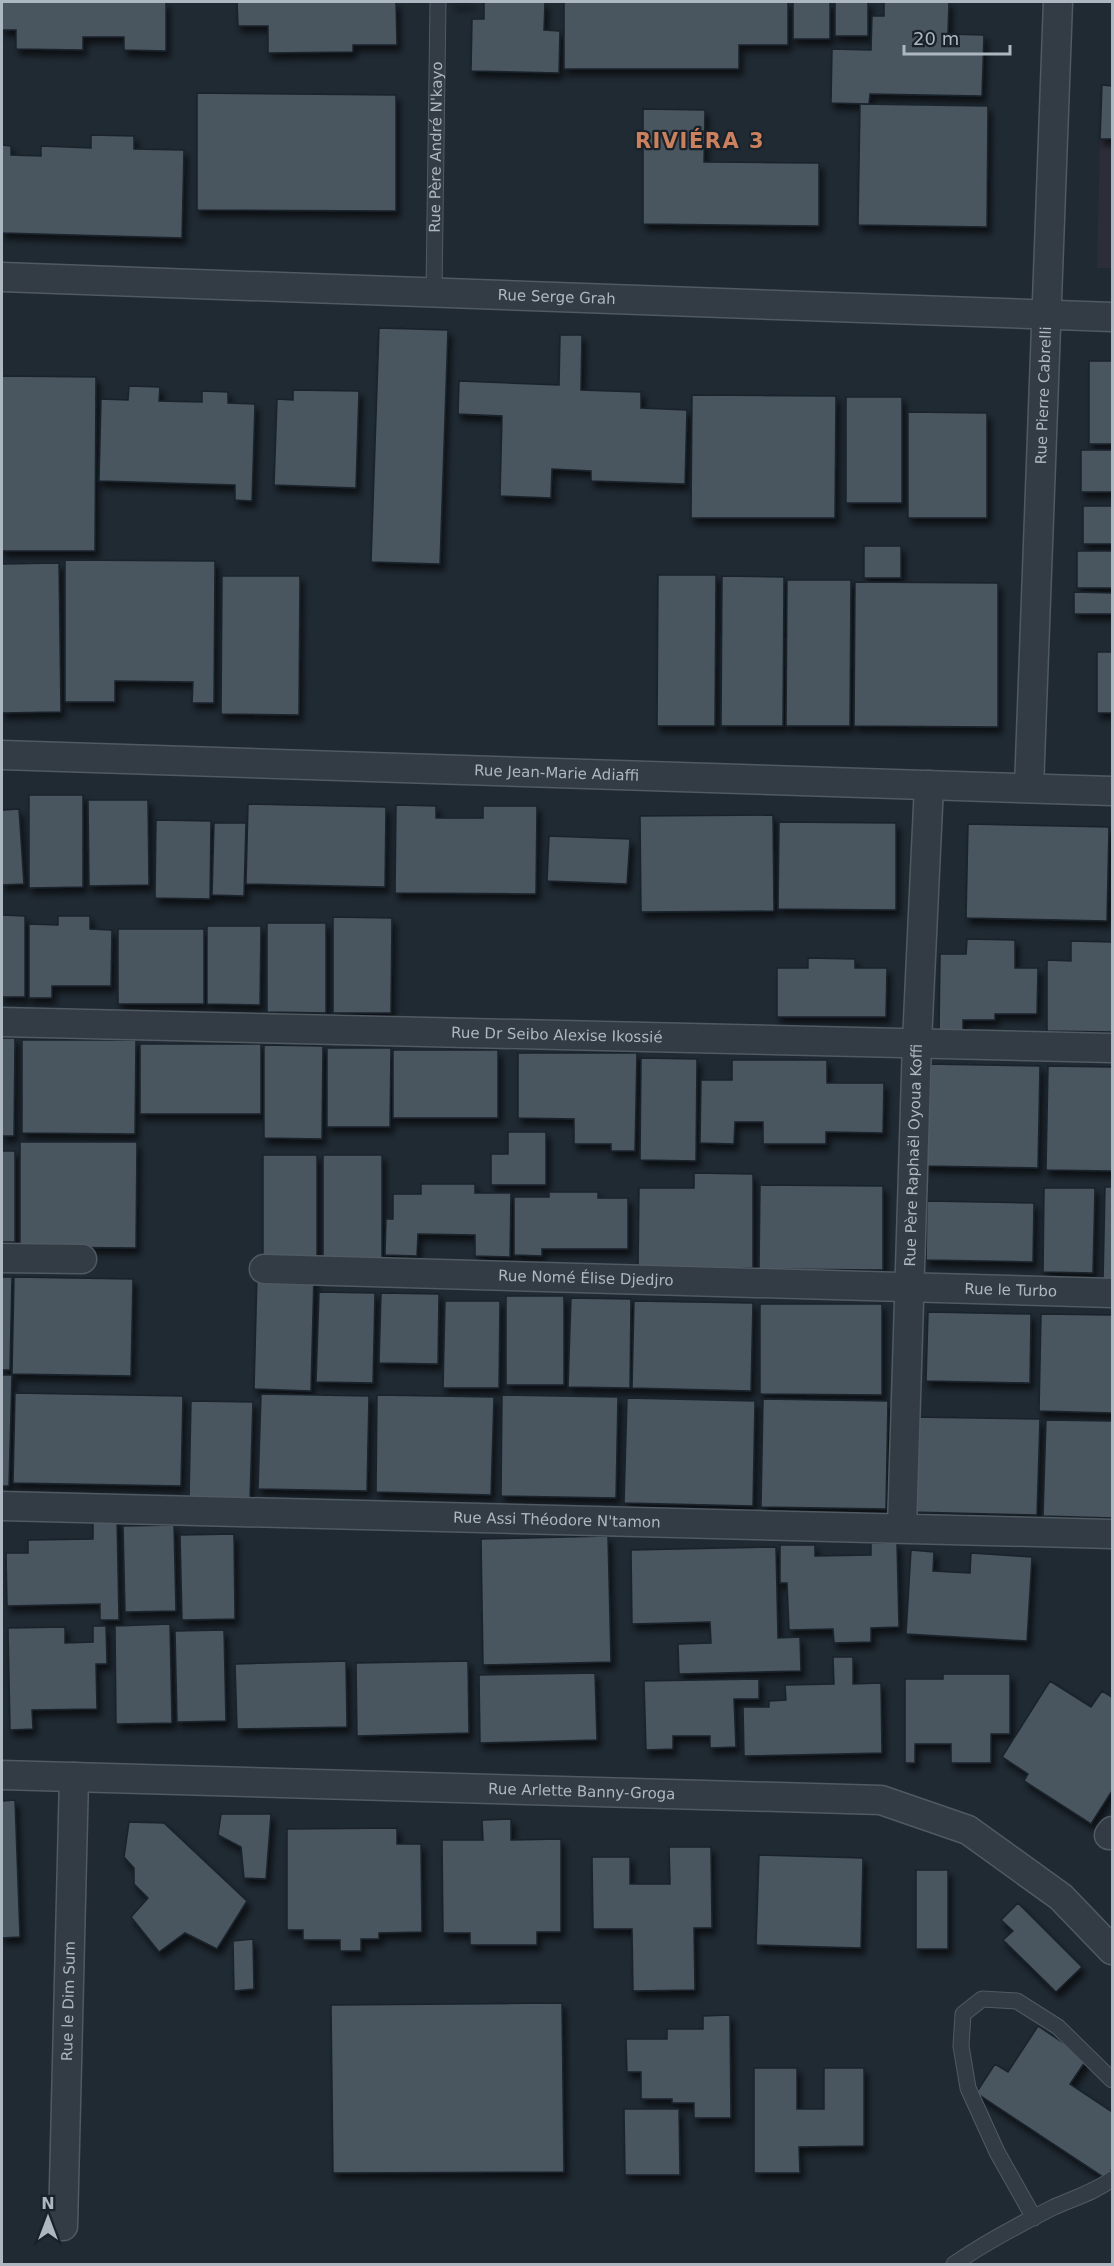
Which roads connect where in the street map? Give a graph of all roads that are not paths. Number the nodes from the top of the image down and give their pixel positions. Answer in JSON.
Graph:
{"nodes":[{"id":1,"x":438,"y":2,"type":"edge"},
{"id":2,"x":1058,"y":2,"type":"edge"},
{"id":3,"x":2,"y":277,"type":"edge"},
{"id":4,"x":434,"y":291,"type":"junction"},
{"id":5,"x":1046,"y":315,"type":"junction"},
{"id":6,"x":1113,"y":317,"type":"edge"},
{"id":7,"x":2,"y":755,"type":"edge"},
{"id":8,"x":929,"y":784,"type":"junction"},
{"id":9,"x":1029,"y":788,"type":"junction"},
{"id":10,"x":1113,"y":791,"type":"edge"},
{"id":11,"x":2,"y":1022,"type":"edge"},
{"id":12,"x":917,"y":1042,"type":"junction"},
{"id":13,"x":1113,"y":1048,"type":"edge"},
{"id":14,"x":2,"y":1258,"type":"edge"},
{"id":15,"x":82,"y":1259,"type":"dead end"},
{"id":16,"x":264,"y":1269,"type":"dead end"},
{"id":17,"x":910,"y":1287,"type":"junction"},
{"id":18,"x":1113,"y":1293,"type":"edge"},
{"id":19,"x":2,"y":1506,"type":"edge"},
{"id":20,"x":902,"y":1527,"type":"junction"},
{"id":21,"x":1113,"y":1533,"type":"edge"},
{"id":22,"x":2,"y":1775,"type":"edge"},
{"id":23,"x":74,"y":1777,"type":"junction"},
{"id":24,"x":1113,"y":1950,"type":"edge"},
{"id":25,"x":1113,"y":2080,"type":"edge"},
{"id":26,"x":1113,"y":2179,"type":"edge"},
{"id":27,"x":1034,"y":2218,"type":"junction"},
{"id":28,"x":63,"y":2226,"type":"dead end"},
{"id":29,"x":954,"y":2265,"type":"edge"}],
"edges":[{"from":1,"to":4,"type":"lane","name":"Rue Père André N'kayo"},
{"from":2,"to":5,"type":"street","name":"Rue Pierre Cabrelli"},
{"from":3,"to":4,"type":"street","name":"Rue Serge Grah"},
{"from":4,"to":5,"type":"street","name":"Rue Serge Grah"},
{"from":5,"to":6,"type":"street","name":"Rue Serge Grah"},
{"from":5,"to":9,"type":"street","name":"Rue Pierre Cabrelli"},
{"from":7,"to":8,"type":"street","name":"Rue Jean-Marie Adiaffi"},
{"from":8,"to":9,"type":"street","name":"Rue Jean-Marie Adiaffi"},
{"from":8,"to":12,"type":"street","name":"Rue Père Raphaël Oyoua Koffi"},
{"from":9,"to":10,"type":"street","name":"Rue Jean-Marie Adiaffi"},
{"from":11,"to":12,"type":"street","name":"Rue Dr Seibo Alexise Ikossié"},
{"from":12,"to":13,"type":"street","name":"Rue Dr Seibo Alexise Ikossié"},
{"from":12,"to":17,"type":"street","name":"Rue Père Raphaël Oyoua Koffi"},
{"from":14,"to":15,"type":"street"},
{"from":16,"to":17,"type":"street","name":"Rue Nomé Élise Djedjro"},
{"from":17,"to":18,"type":"street","name":"Rue le Turbo"},
{"from":17,"to":20,"type":"street","name":"Rue Père Raphaël Oyoua Koffi"},
{"from":19,"to":20,"type":"street","name":"Rue Assi Théodore N'tamon"},
{"from":20,"to":21,"type":"street","name":"Rue Assi Théodore N'tamon"},
{"from":22,"to":23,"type":"street","name":"Rue Arlette Banny-Groga"},
{"from":23,"to":24,"type":"street","name":"Rue Arlette Banny-Groga"},
{"from":23,"to":28,"type":"street","name":"Rue le Dim Sum"},
{"from":25,"to":27,"type":"lane"},
{"from":26,"to":27,"type":"lane"},
{"from":27,"to":29,"type":"lane"}]}
